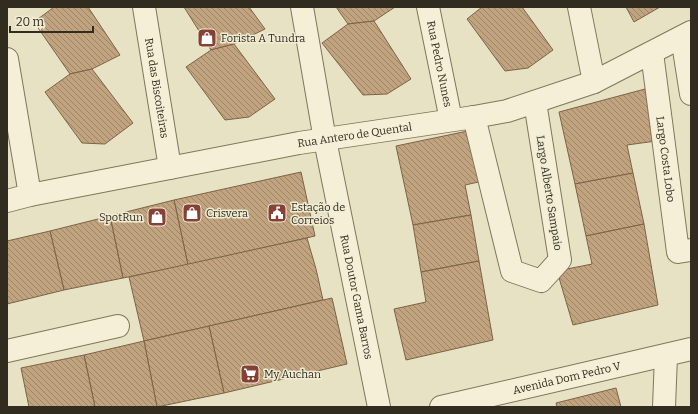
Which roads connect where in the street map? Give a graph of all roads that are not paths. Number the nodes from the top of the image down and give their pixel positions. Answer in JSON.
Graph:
{"nodes":[{"id":1,"x":144,"y":7,"type":"edge"},
{"id":2,"x":302,"y":7,"type":"edge"},
{"id":3,"x":428,"y":7,"type":"edge"},
{"id":4,"x":579,"y":7,"type":"edge"},
{"id":5,"x":687,"y":34,"type":"edge"},
{"id":6,"x":652,"y":53,"type":"junction"},
{"id":7,"x":7,"y":59,"type":"edge"},
{"id":8,"x":594,"y":82,"type":"junction"},
{"id":9,"x":691,"y":94,"type":"edge"},
{"id":10,"x":535,"y":102,"type":"junction"},
{"id":11,"x":474,"y":117,"type":"junction"},
{"id":12,"x":451,"y":120,"type":"junction"},
{"id":13,"x":325,"y":140,"type":"junction"},
{"id":14,"x":170,"y":168,"type":"junction"},
{"id":15,"x":30,"y":195,"type":"junction"},
{"id":16,"x":7,"y":201,"type":"edge"},
{"id":17,"x":691,"y":250,"type":"edge"},
{"id":18,"x":118,"y":326,"type":"dead end"},
{"id":19,"x":691,"y":349,"type":"edge"},
{"id":20,"x":7,"y":351,"type":"edge"},
{"id":21,"x":666,"y":356,"type":"junction"},
{"id":22,"x":379,"y":407,"type":"edge"},
{"id":23,"x":441,"y":407,"type":"edge"},
{"id":24,"x":664,"y":407,"type":"edge"}],
"edges":[{"from":1,"to":14,"type":"street","name":"Rua das Biscoiteiras"},
{"from":2,"to":13,"type":"street","name":"Rua Doutor Gama Barros"},
{"from":3,"to":12,"type":"street","name":"Rua Pedro Nunes"},
{"from":4,"to":8,"type":"street"},
{"from":5,"to":6,"type":"street","name":"Rua Antero de Quental"},
{"from":5,"to":9,"type":"street"},
{"from":6,"to":8,"type":"street","name":"Rua Antero de Quental"},
{"from":6,"to":17,"type":"street","name":"Largo Costa Lobo"},
{"from":7,"to":15,"type":"street"},
{"from":8,"to":10,"type":"street","name":"Rua Antero de Quental"},
{"from":10,"to":11,"type":"street","name":"Rua Antero de Quental"},
{"from":10,"to":11,"type":"street","name":"Largo Alberto Sampaio"},
{"from":11,"to":12,"type":"street","name":"Rua Antero de Quental"},
{"from":12,"to":13,"type":"street","name":"Rua Antero de Quental"},
{"from":13,"to":14,"type":"street","name":"Rua Antero de Quental"},
{"from":13,"to":22,"type":"street","name":"Rua Doutor Gama Barros"},
{"from":14,"to":15,"type":"street","name":"Rua Antero de Quental"},
{"from":15,"to":16,"type":"street","name":"Rua Antero de Quental"},
{"from":18,"to":20,"type":"street"},
{"from":19,"to":21,"type":"street","name":"Avenida Dom Pedro V"},
{"from":21,"to":23,"type":"street","name":"Avenida Dom Pedro V"},
{"from":21,"to":24,"type":"street"}]}
